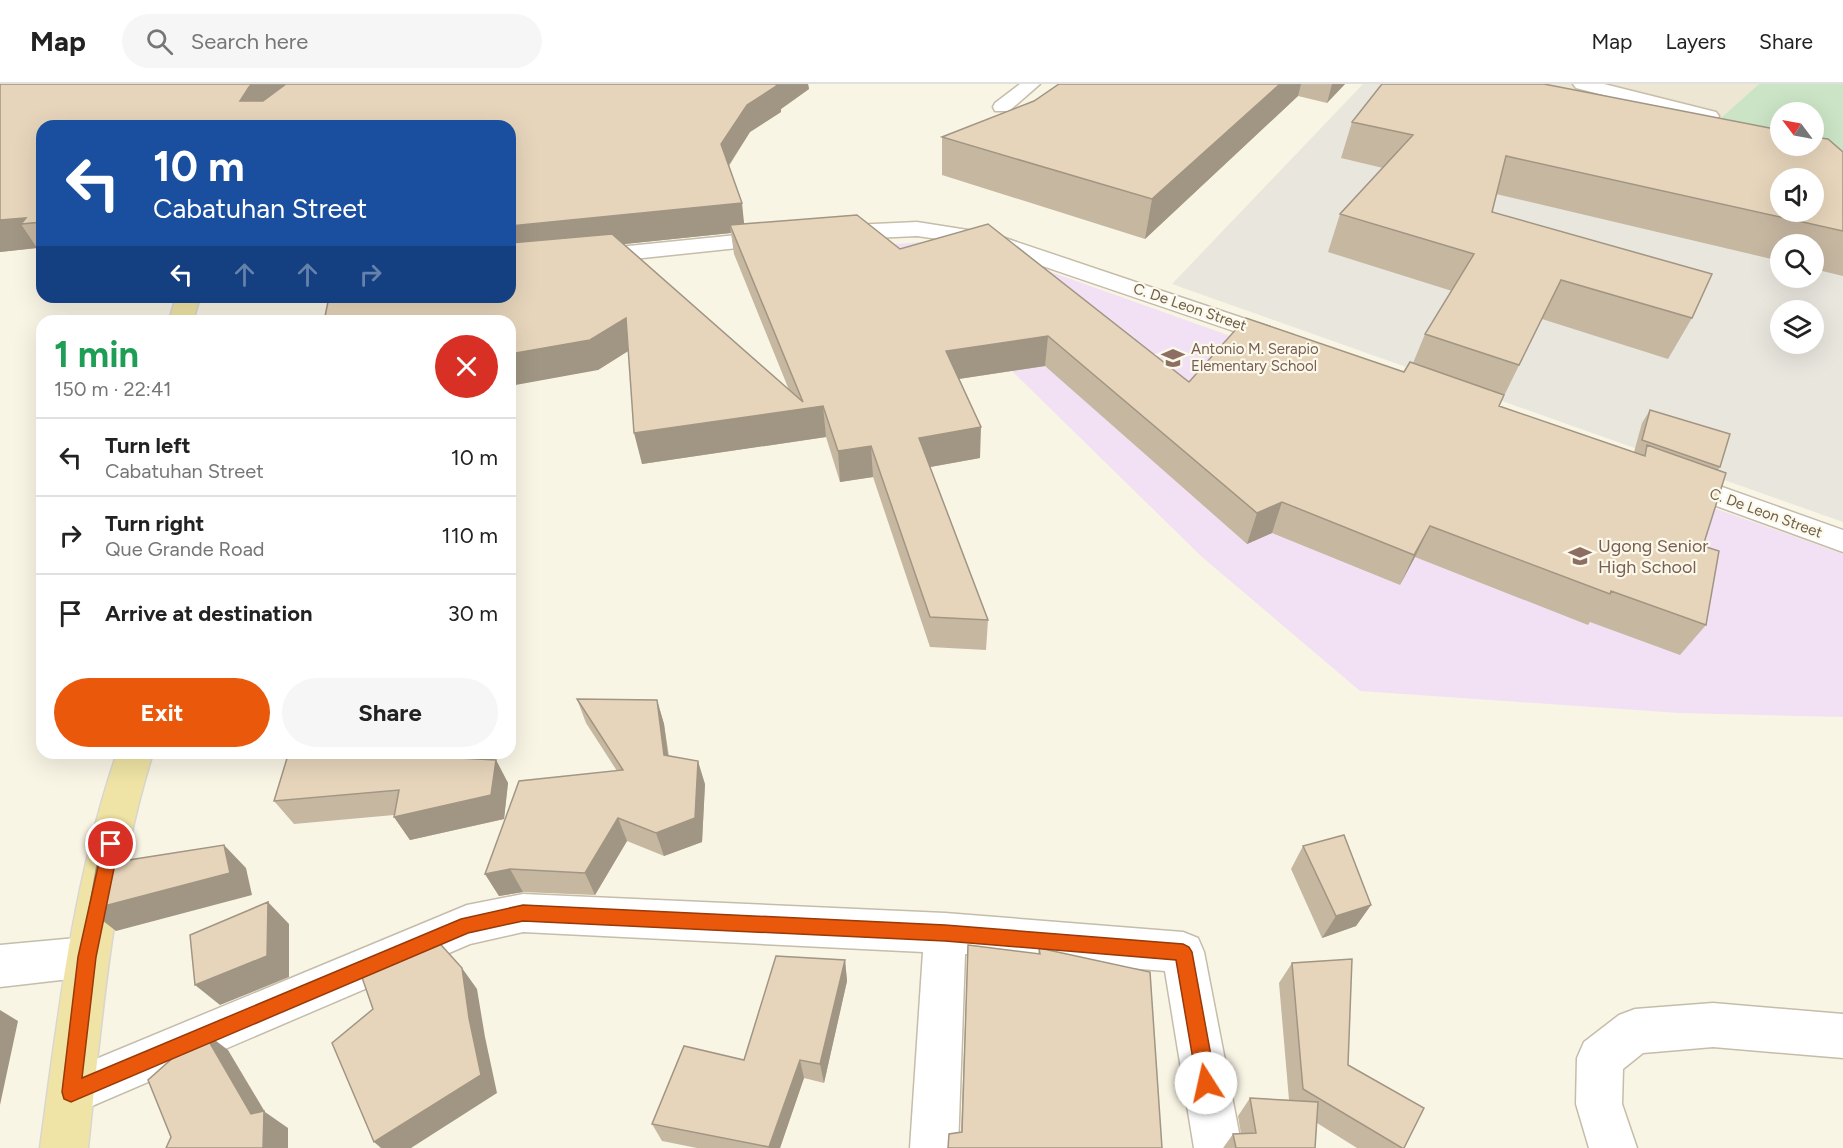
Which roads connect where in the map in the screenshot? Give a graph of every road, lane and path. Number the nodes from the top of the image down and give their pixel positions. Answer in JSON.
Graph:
{"nodes":[{"id":1,"x":1031,"y":84,"type":"edge"},
{"id":2,"x":1582,"y":84,"type":"edge"},
{"id":3,"x":1683,"y":91,"type":"dead end"},
{"id":4,"x":1668,"y":105,"type":"junction"},
{"id":5,"x":1002,"y":106,"type":"dead end"},
{"id":6,"x":1709,"y":116,"type":"edge"},
{"id":7,"x":516,"y":264,"type":"edge"},
{"id":8,"x":1308,"y":349,"type":"edge"},
{"id":9,"x":1653,"y":472,"type":"edge"},
{"id":10,"x":1843,"y":541,"type":"edge"},
{"id":11,"x":133,"y":759,"type":"edge"},
{"id":12,"x":945,"y":933,"type":"junction"},
{"id":13,"x":87,"y":957,"type":"junction"},
{"id":14,"x":0,"y":966,"type":"edge"},
{"id":15,"x":1843,"y":1036,"type":"edge"},
{"id":16,"x":71,"y":1092,"type":"junction"},
{"id":17,"x":64,"y":1148,"type":"edge"},
{"id":18,"x":934,"y":1148,"type":"edge"},
{"id":19,"x":1218,"y":1148,"type":"edge"},
{"id":20,"x":1613,"y":1148,"type":"edge"}],
"edges":[{"from":1,"to":5,"type":"street"},
{"from":2,"to":4,"type":"street"},
{"from":3,"to":4,"type":"street"},
{"from":4,"to":6,"type":"street"},
{"from":7,"to":8,"type":"street","name":"C. De Leon Street"},
{"from":9,"to":10,"type":"street","name":"C. De Leon Street"},
{"from":11,"to":13,"type":"main road"},
{"from":12,"to":16,"type":"street"},
{"from":12,"to":18,"type":"street"},
{"from":12,"to":19,"type":"street"},
{"from":13,"to":14,"type":"street"},
{"from":13,"to":16,"type":"main road"},
{"from":15,"to":20,"type":"street"},
{"from":16,"to":17,"type":"main road"}]}
